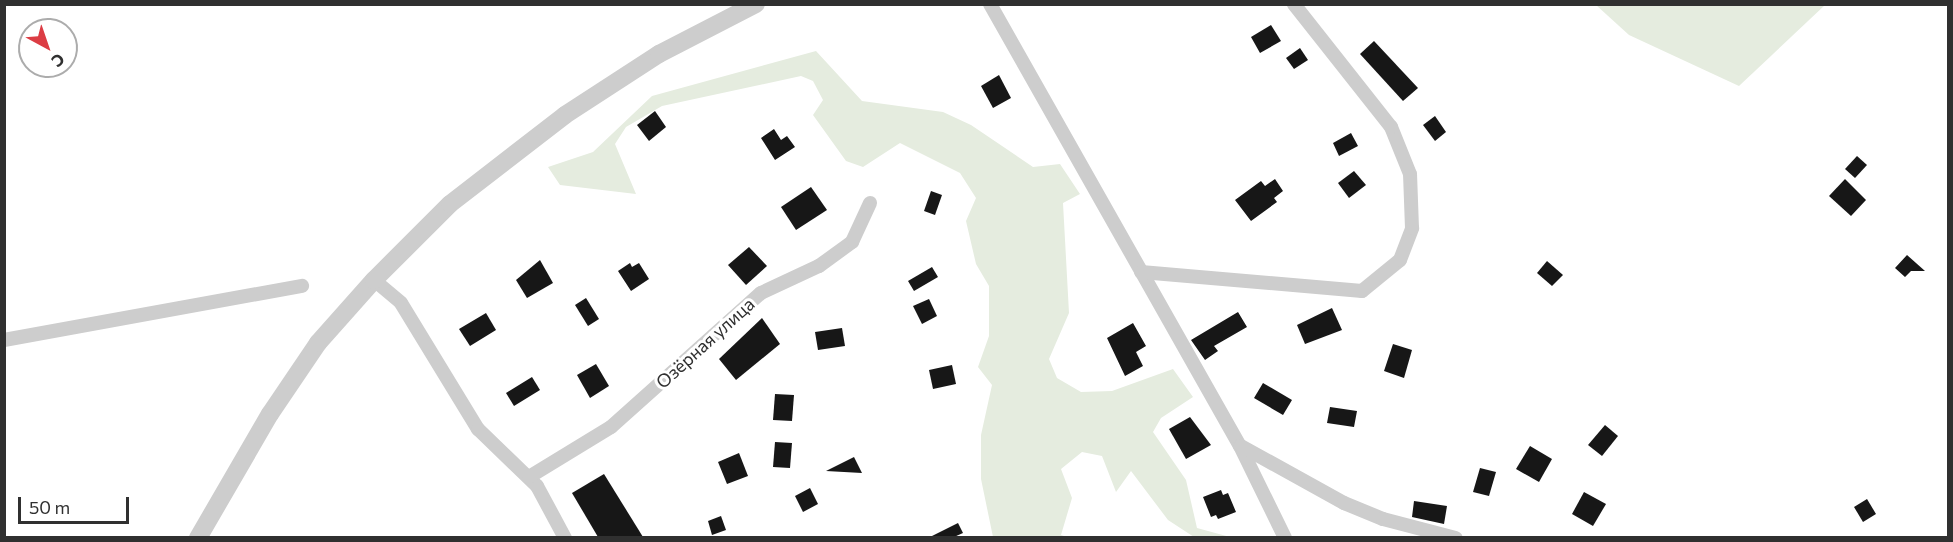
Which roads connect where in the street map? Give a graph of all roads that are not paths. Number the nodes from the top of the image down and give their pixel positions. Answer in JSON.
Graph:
{"nodes":[{"id":1,"x":756,"y":4,"type":"edge"},
{"id":2,"x":990,"y":4,"type":"edge"},
{"id":3,"x":1294,"y":4,"type":"edge"},
{"id":4,"x":870,"y":203,"type":"dead end"},
{"id":5,"x":1141,"y":272,"type":"junction"},
{"id":6,"x":374,"y":280,"type":"junction"},
{"id":7,"x":302,"y":286,"type":"dead end"},
{"id":8,"x":4,"y":340,"type":"edge"},
{"id":9,"x":1240,"y":446,"type":"junction"},
{"id":10,"x":529,"y":477,"type":"junction"},
{"id":11,"x":198,"y":537,"type":"edge"},
{"id":12,"x":565,"y":537,"type":"edge"},
{"id":13,"x":1284,"y":537,"type":"edge"},
{"id":14,"x":1455,"y":537,"type":"edge"}],
"edges":[{"from":1,"to":6,"type":"street"},
{"from":2,"to":5,"type":"street"},
{"from":3,"to":5,"type":"street"},
{"from":4,"to":10,"type":"street","name":"Озёрная улица"},
{"from":5,"to":9,"type":"street"},
{"from":6,"to":10,"type":"street"},
{"from":6,"to":11,"type":"street"},
{"from":7,"to":8,"type":"street"},
{"from":9,"to":13,"type":"street"},
{"from":9,"to":14,"type":"street"},
{"from":10,"to":12,"type":"street"}]}
